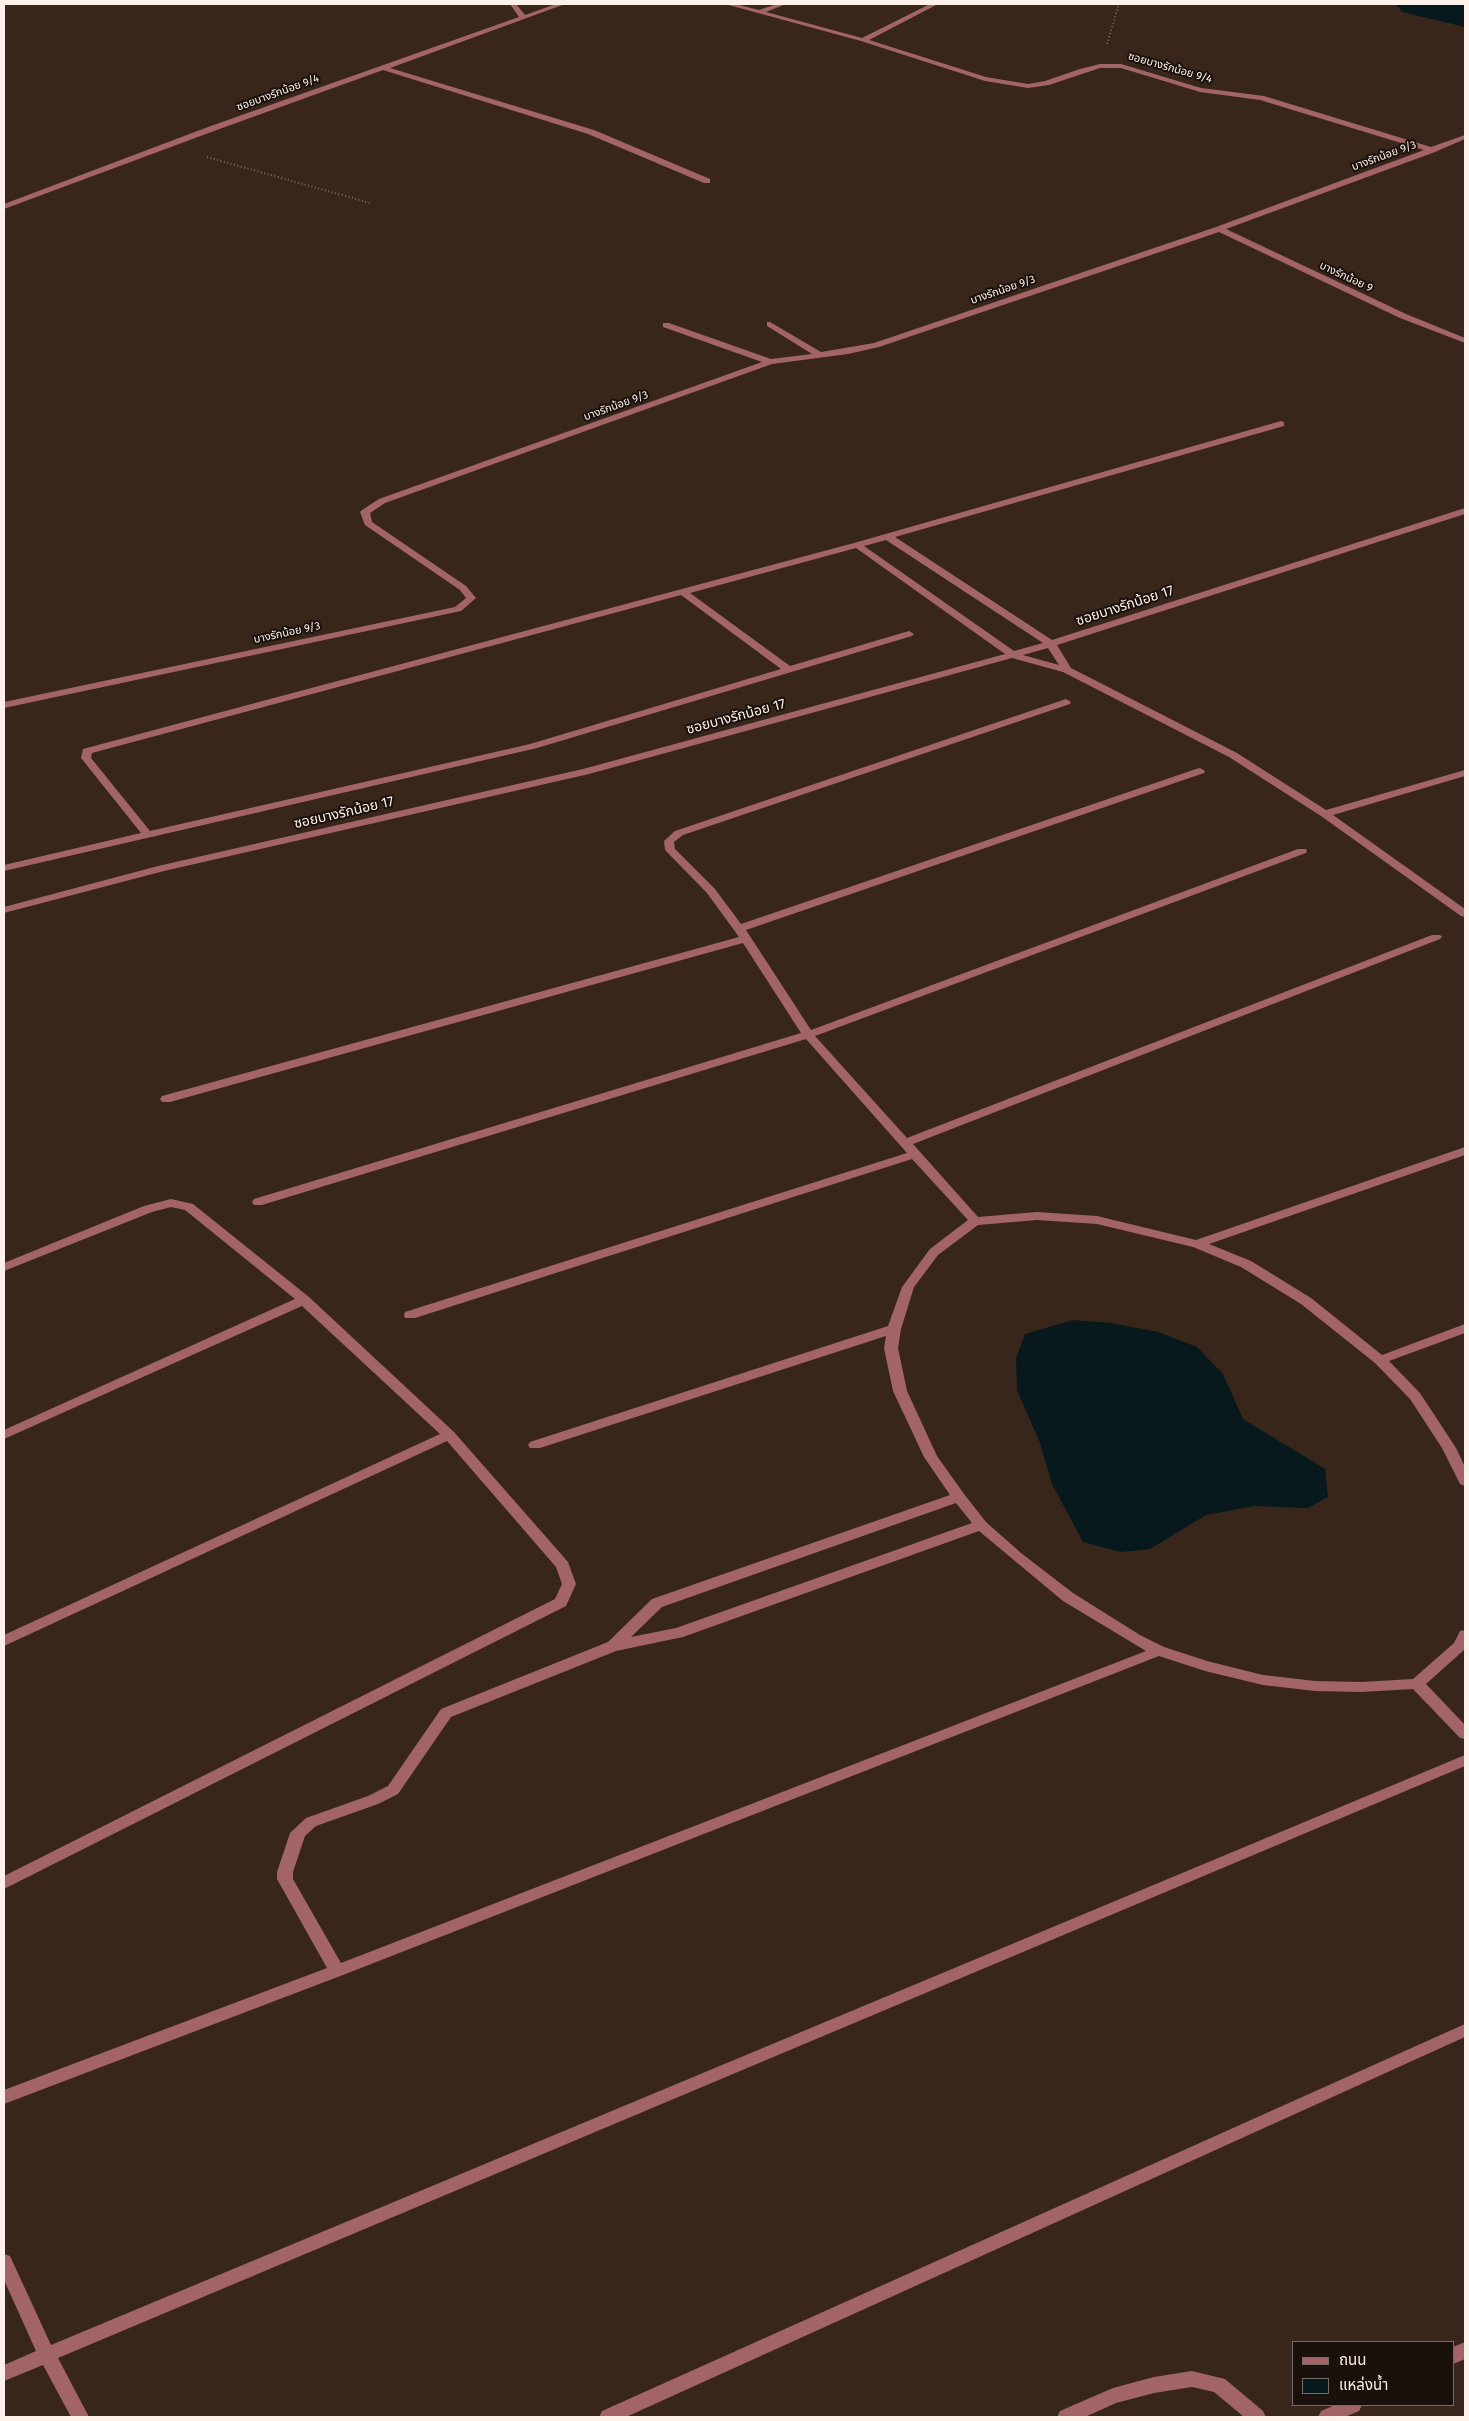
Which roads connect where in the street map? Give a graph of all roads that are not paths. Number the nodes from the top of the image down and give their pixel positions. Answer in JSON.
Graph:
{"nodes":[{"id":1,"x":513,"y":4,"type":"edge"},
{"id":2,"x":562,"y":4,"type":"edge"},
{"id":3,"x":728,"y":4,"type":"edge"},
{"id":4,"x":783,"y":4,"type":"edge"},
{"id":5,"x":935,"y":4,"type":"edge"},
{"id":6,"x":760,"y":12,"type":"junction"},
{"id":7,"x":523,"y":17,"type":"junction"},
{"id":8,"x":863,"y":40,"type":"junction"},
{"id":9,"x":383,"y":68,"type":"junction"},
{"id":10,"x":1465,"y":137,"type":"edge"},
{"id":11,"x":1432,"y":150,"type":"junction"},
{"id":12,"x":707,"y":181,"type":"dead end"},
{"id":13,"x":4,"y":207,"type":"edge"},
{"id":14,"x":1219,"y":229,"type":"junction"},
{"id":15,"x":770,"y":324,"type":"dead end"},
{"id":16,"x":666,"y":325,"type":"dead end"},
{"id":17,"x":1465,"y":341,"type":"edge"},
{"id":18,"x":818,"y":354,"type":"junction"},
{"id":19,"x":770,"y":362,"type":"junction"},
{"id":20,"x":1281,"y":424,"type":"dead end"},
{"id":21,"x":1465,"y":511,"type":"edge"},
{"id":22,"x":887,"y":536,"type":"junction"},
{"id":23,"x":857,"y":545,"type":"junction"},
{"id":24,"x":681,"y":591,"type":"junction"},
{"id":25,"x":910,"y":634,"type":"dead end"},
{"id":26,"x":1051,"y":644,"type":"junction"},
{"id":27,"x":1013,"y":655,"type":"junction"},
{"id":28,"x":789,"y":670,"type":"junction"},
{"id":29,"x":1067,"y":670,"type":"junction"},
{"id":30,"x":1066,"y":702,"type":"dead end"},
{"id":31,"x":4,"y":705,"type":"edge"},
{"id":32,"x":1200,"y":771,"type":"dead end"},
{"id":33,"x":1465,"y":773,"type":"edge"},
{"id":34,"x":1325,"y":814,"type":"junction"},
{"id":35,"x":148,"y":835,"type":"junction"},
{"id":36,"x":1302,"y":851,"type":"dead end"},
{"id":37,"x":4,"y":868,"type":"edge"},
{"id":38,"x":4,"y":910,"type":"edge"},
{"id":39,"x":1465,"y":914,"type":"edge"},
{"id":40,"x":743,"y":934,"type":"junction"},
{"id":41,"x":1436,"y":937,"type":"dead end"},
{"id":42,"x":808,"y":1035,"type":"junction"},
{"id":43,"x":166,"y":1099,"type":"dead end"},
{"id":44,"x":905,"y":1143,"type":"junction"},
{"id":45,"x":1465,"y":1150,"type":"edge"},
{"id":46,"x":915,"y":1154,"type":"junction"},
{"id":47,"x":258,"y":1202,"type":"dead end"},
{"id":48,"x":976,"y":1221,"type":"junction"},
{"id":49,"x":1197,"y":1244,"type":"junction"},
{"id":50,"x":4,"y":1267,"type":"edge"},
{"id":51,"x":304,"y":1300,"type":"junction"},
{"id":52,"x":410,"y":1315,"type":"dead end"},
{"id":53,"x":1465,"y":1328,"type":"edge"},
{"id":54,"x":894,"y":1329,"type":"junction"},
{"id":55,"x":1380,"y":1360,"type":"junction"},
{"id":56,"x":4,"y":1434,"type":"edge"},
{"id":57,"x":449,"y":1435,"type":"junction"},
{"id":58,"x":535,"y":1445,"type":"dead end"},
{"id":59,"x":1465,"y":1481,"type":"edge"},
{"id":60,"x":959,"y":1497,"type":"junction"},
{"id":61,"x":981,"y":1525,"type":"junction"},
{"id":62,"x":1465,"y":1634,"type":"edge"},
{"id":63,"x":4,"y":1641,"type":"edge"},
{"id":64,"x":613,"y":1646,"type":"junction"},
{"id":65,"x":1159,"y":1651,"type":"junction"},
{"id":66,"x":1417,"y":1684,"type":"junction"},
{"id":67,"x":1465,"y":1734,"type":"edge"},
{"id":68,"x":1465,"y":1760,"type":"edge"},
{"id":69,"x":4,"y":1883,"type":"edge"},
{"id":70,"x":337,"y":1971,"type":"junction"},
{"id":71,"x":1465,"y":2030,"type":"edge"},
{"id":72,"x":4,"y":2097,"type":"edge"},
{"id":73,"x":4,"y":2261,"type":"edge"},
{"id":74,"x":48,"y":2355,"type":"junction"},
{"id":75,"x":4,"y":2374,"type":"edge"},
{"id":76,"x":1351,"y":2406,"type":"edge"},
{"id":77,"x":80,"y":2417,"type":"edge"},
{"id":78,"x":608,"y":2417,"type":"edge"},
{"id":79,"x":1066,"y":2417,"type":"edge"},
{"id":80,"x":1257,"y":2417,"type":"edge"},
{"id":81,"x":1328,"y":2417,"type":"edge"}],
"edges":[{"from":1,"to":7,"type":"street"},
{"from":2,"to":7,"type":"street","name":"ซอยบางรักน้อย 9/4"},
{"from":3,"to":6,"type":"street","name":"ซอยบางรักน้อย 9/4"},
{"from":4,"to":6,"type":"street"},
{"from":5,"to":8,"type":"street"},
{"from":6,"to":8,"type":"street","name":"ซอยบางรักน้อย 9/4"},
{"from":7,"to":9,"type":"street","name":"ซอยบางรักน้อย 9/4"},
{"from":8,"to":11,"type":"street","name":"ซอยบางรักน้อย 9/4"},
{"from":9,"to":12,"type":"street"},
{"from":9,"to":13,"type":"street","name":"ซอยบางรักน้อย 9/4"},
{"from":10,"to":11,"type":"street","name":"บางรักน้อย 9/3"},
{"from":11,"to":14,"type":"street","name":"บางรักน้อย 9/3"},
{"from":14,"to":17,"type":"street","name":"บางรักน้อย 9"},
{"from":14,"to":18,"type":"street","name":"บางรักน้อย 9/3"},
{"from":15,"to":18,"type":"street"},
{"from":16,"to":19,"type":"street"},
{"from":18,"to":19,"type":"street","name":"บางรักน้อย 9/3"},
{"from":19,"to":31,"type":"street","name":"บางรักน้อย 9/3"},
{"from":20,"to":22,"type":"street"},
{"from":21,"to":26,"type":"street","name":"ซอยบางรักน้อย 17"},
{"from":22,"to":23,"type":"street"},
{"from":22,"to":26,"type":"street"},
{"from":23,"to":24,"type":"street"},
{"from":23,"to":27,"type":"street"},
{"from":24,"to":28,"type":"street"},
{"from":24,"to":35,"type":"street"},
{"from":25,"to":28,"type":"street"},
{"from":26,"to":27,"type":"street","name":"ซอยบางรักน้อย 17"},
{"from":26,"to":29,"type":"street"},
{"from":27,"to":29,"type":"street"},
{"from":27,"to":38,"type":"street","name":"ซอยบางรักน้อย 17"},
{"from":28,"to":35,"type":"street"},
{"from":29,"to":34,"type":"street"},
{"from":30,"to":40,"type":"street"},
{"from":32,"to":40,"type":"street"},
{"from":33,"to":34,"type":"street"},
{"from":34,"to":39,"type":"street"},
{"from":35,"to":37,"type":"street"},
{"from":36,"to":42,"type":"street"},
{"from":40,"to":42,"type":"street"},
{"from":40,"to":43,"type":"street"},
{"from":41,"to":44,"type":"street"},
{"from":42,"to":44,"type":"street"},
{"from":42,"to":47,"type":"street"},
{"from":44,"to":46,"type":"street"},
{"from":45,"to":49,"type":"street"},
{"from":46,"to":48,"type":"street"},
{"from":46,"to":52,"type":"street"},
{"from":48,"to":49,"type":"street"},
{"from":48,"to":54,"type":"street"},
{"from":49,"to":55,"type":"street"},
{"from":50,"to":51,"type":"street"},
{"from":51,"to":56,"type":"street"},
{"from":51,"to":57,"type":"street"},
{"from":53,"to":55,"type":"street"},
{"from":54,"to":58,"type":"street"},
{"from":54,"to":60,"type":"street"},
{"from":55,"to":59,"type":"street"},
{"from":57,"to":63,"type":"street"},
{"from":57,"to":69,"type":"street"},
{"from":60,"to":61,"type":"street"},
{"from":60,"to":64,"type":"street"},
{"from":61,"to":64,"type":"street"},
{"from":61,"to":65,"type":"street"},
{"from":62,"to":66,"type":"street"},
{"from":64,"to":70,"type":"street"},
{"from":65,"to":66,"type":"street"},
{"from":65,"to":70,"type":"street"},
{"from":66,"to":67,"type":"street"},
{"from":68,"to":74,"type":"street"},
{"from":70,"to":72,"type":"street"},
{"from":71,"to":78,"type":"street"},
{"from":73,"to":74,"type":"street"},
{"from":74,"to":75,"type":"street"},
{"from":74,"to":77,"type":"street"},
{"from":76,"to":81,"type":"street"},
{"from":79,"to":80,"type":"street"}]}
